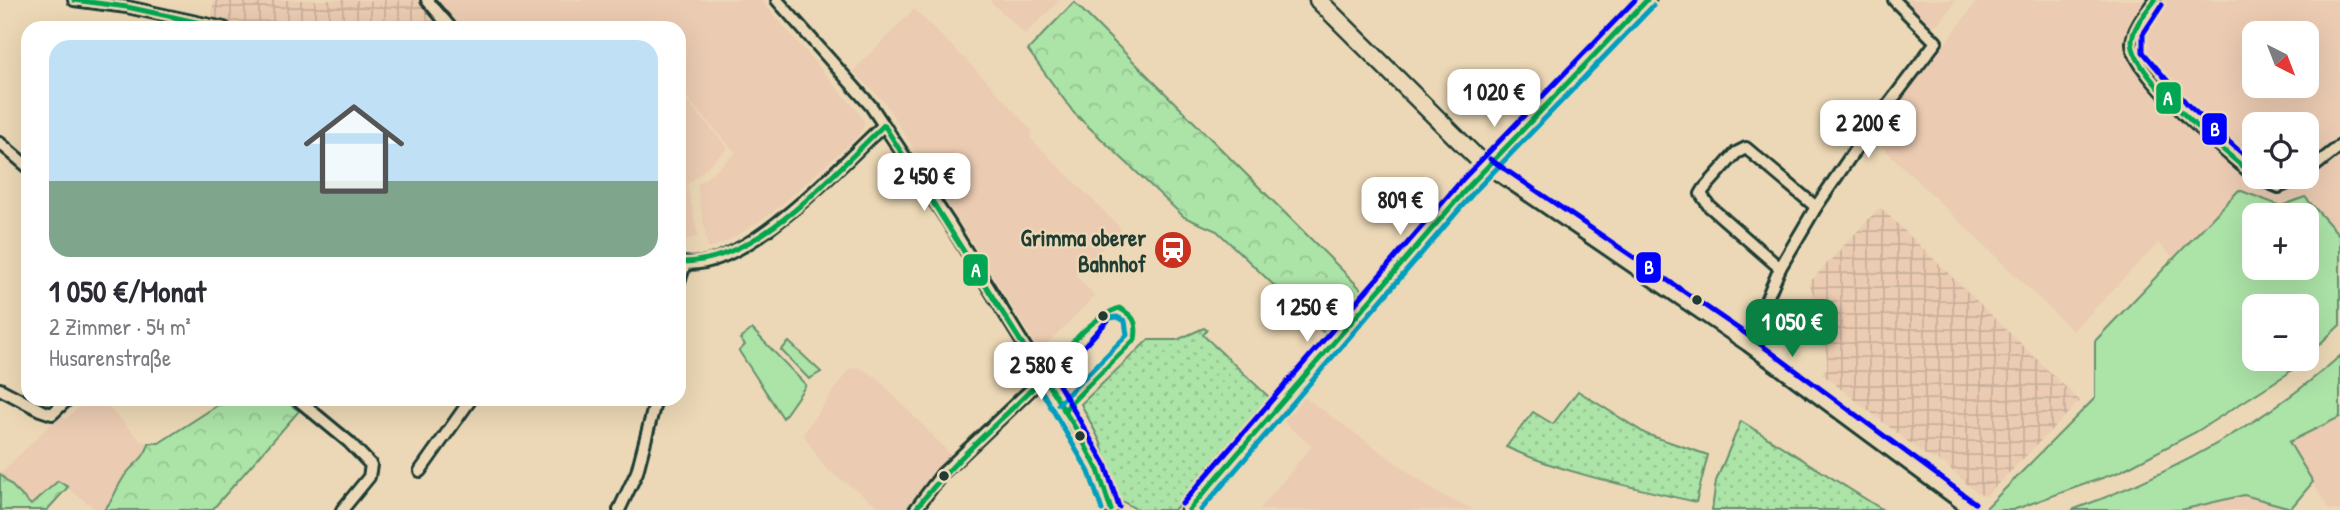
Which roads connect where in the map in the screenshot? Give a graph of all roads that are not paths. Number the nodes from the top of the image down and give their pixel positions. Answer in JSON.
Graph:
{"nodes":[{"id":1,"x":74,"y":0,"type":"edge"},
{"id":2,"x":427,"y":0,"type":"edge"},
{"id":3,"x":778,"y":0,"type":"edge"},
{"id":4,"x":1318,"y":0,"type":"edge"},
{"id":5,"x":1647,"y":0,"type":"edge"},
{"id":6,"x":1894,"y":0,"type":"edge"},
{"id":7,"x":2155,"y":0,"type":"edge"},
{"id":8,"x":192,"y":21,"type":"edge"},
{"id":9,"x":445,"y":21,"type":"edge"},
{"id":10,"x":884,"y":125,"type":"junction"},
{"id":11,"x":0,"y":143,"type":"edge"},
{"id":12,"x":2340,"y":146,"type":"edge"},
{"id":13,"x":21,"y":161,"type":"edge"},
{"id":14,"x":2319,"y":163,"type":"edge"},
{"id":15,"x":2242,"y":164,"type":"edge"},
{"id":16,"x":1485,"y":166,"type":"junction"},
{"id":17,"x":1816,"y":207,"type":"junction"},
{"id":18,"x":686,"y":263,"type":"edge"},
{"id":19,"x":1780,"y":268,"type":"junction"},
{"id":20,"x":1756,"y":351,"type":"junction"},
{"id":21,"x":1044,"y":377,"type":"junction"},
{"id":22,"x":0,"y":389,"type":"edge"},
{"id":23,"x":21,"y":400,"type":"edge"},
{"id":24,"x":32,"y":406,"type":"edge"},
{"id":25,"x":61,"y":406,"type":"edge"},
{"id":26,"x":305,"y":406,"type":"edge"},
{"id":27,"x":466,"y":406,"type":"edge"},
{"id":28,"x":654,"y":406,"type":"edge"},
{"id":29,"x":421,"y":471,"type":"dead end"},
{"id":30,"x":342,"y":510,"type":"edge"},
{"id":31,"x":619,"y":510,"type":"edge"},
{"id":32,"x":915,"y":510,"type":"edge"},
{"id":33,"x":1111,"y":510,"type":"edge"},
{"id":34,"x":1189,"y":510,"type":"edge"},
{"id":35,"x":1970,"y":510,"type":"edge"}],
"edges":[{"from":1,"to":8,"type":"street"},
{"from":2,"to":9,"type":"street"},
{"from":3,"to":10,"type":"street"},
{"from":4,"to":16,"type":"main road"},
{"from":5,"to":16,"type":"main road"},
{"from":6,"to":17,"type":"street"},
{"from":7,"to":15,"type":"street"},
{"from":10,"to":18,"type":"street"},
{"from":10,"to":21,"type":"street"},
{"from":11,"to":13,"type":"street"},
{"from":12,"to":14,"type":"street"},
{"from":16,"to":20,"type":"street"},
{"from":16,"to":34,"type":"main road"},
{"from":17,"to":19,"type":"street"},
{"from":17,"to":19,"type":"street"},
{"from":19,"to":20,"type":"street"},
{"from":20,"to":35,"type":"street"},
{"from":21,"to":32,"type":"street"},
{"from":21,"to":33,"type":"street"},
{"from":22,"to":23,"type":"street"},
{"from":24,"to":25,"type":"street"},
{"from":26,"to":30,"type":"street"},
{"from":27,"to":29,"type":"street"},
{"from":28,"to":31,"type":"street"}]}
